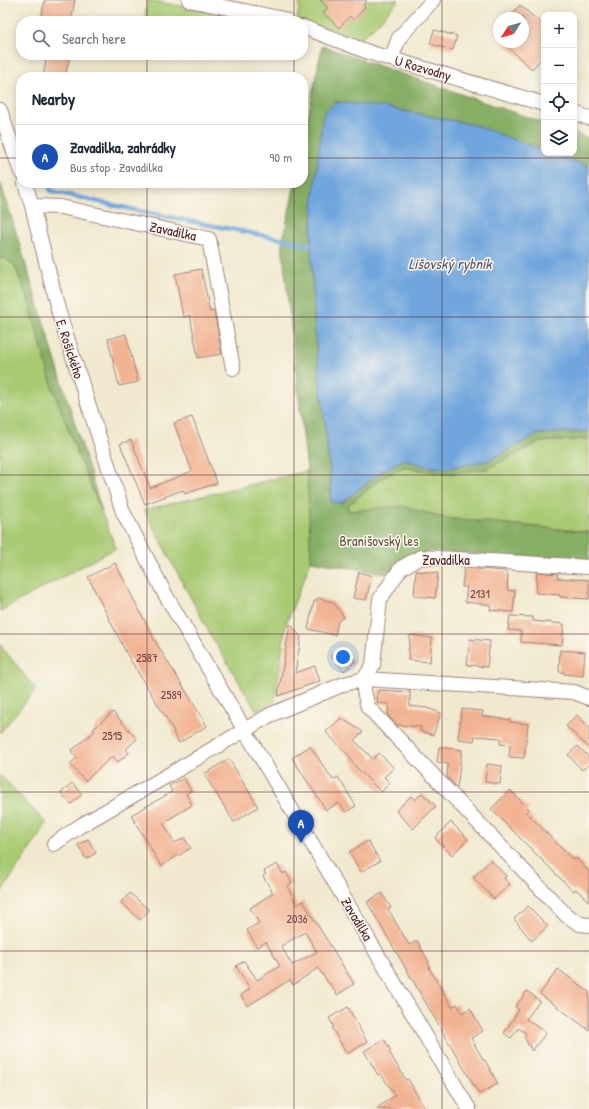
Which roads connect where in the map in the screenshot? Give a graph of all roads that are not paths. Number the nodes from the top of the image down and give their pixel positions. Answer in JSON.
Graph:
{"nodes":[{"id":1,"x":189,"y":0,"type":"edge"},
{"id":2,"x":433,"y":0,"type":"edge"},
{"id":3,"x":269,"y":16,"type":"edge"},
{"id":4,"x":308,"y":29,"type":"edge"},
{"id":5,"x":391,"y":59,"type":"junction"},
{"id":6,"x":541,"y":103,"type":"edge"},
{"id":7,"x":0,"y":110,"type":"edge"},
{"id":8,"x":577,"y":114,"type":"edge"},
{"id":9,"x":589,"y":118,"type":"edge"},
{"id":10,"x":16,"y":157,"type":"edge"},
{"id":11,"x":26,"y":188,"type":"edge"},
{"id":12,"x":32,"y":206,"type":"junction"},
{"id":13,"x":232,"y":368,"type":"dead end"},
{"id":14,"x":123,"y":512,"type":"joint"},
{"id":15,"x":589,"y":567,"type":"edge"},
{"id":16,"x":364,"y":679,"type":"junction"},
{"id":17,"x":589,"y":698,"type":"edge"},
{"id":18,"x":244,"y":729,"type":"junction"},
{"id":19,"x":54,"y":844,"type":"dead end"},
{"id":20,"x":589,"y":925,"type":"edge"},
{"id":21,"x":469,"y":1109,"type":"edge"}],
"edges":[{"from":1,"to":3,"type":"street"},
{"from":2,"to":5,"type":"street"},
{"from":4,"to":5,"type":"street","name":"U Rozvodny"},
{"from":5,"to":6,"type":"street","name":"U Rozvodny"},
{"from":7,"to":10,"type":"street"},
{"from":8,"to":9,"type":"street"},
{"from":11,"to":12,"type":"street","name":"E. Rošického"},
{"from":12,"to":13,"type":"street","name":"Zavadilka"},
{"from":12,"to":14,"type":"street","name":"E. Rošického"},
{"from":14,"to":18,"type":"street","name":"Zavadilka"},
{"from":15,"to":16,"type":"street","name":"Zavadilka"},
{"from":16,"to":17,"type":"street"},
{"from":16,"to":18,"type":"street"},
{"from":16,"to":20,"type":"street"},
{"from":18,"to":19,"type":"street"},
{"from":18,"to":21,"type":"street","name":"Zavadilka"}]}
